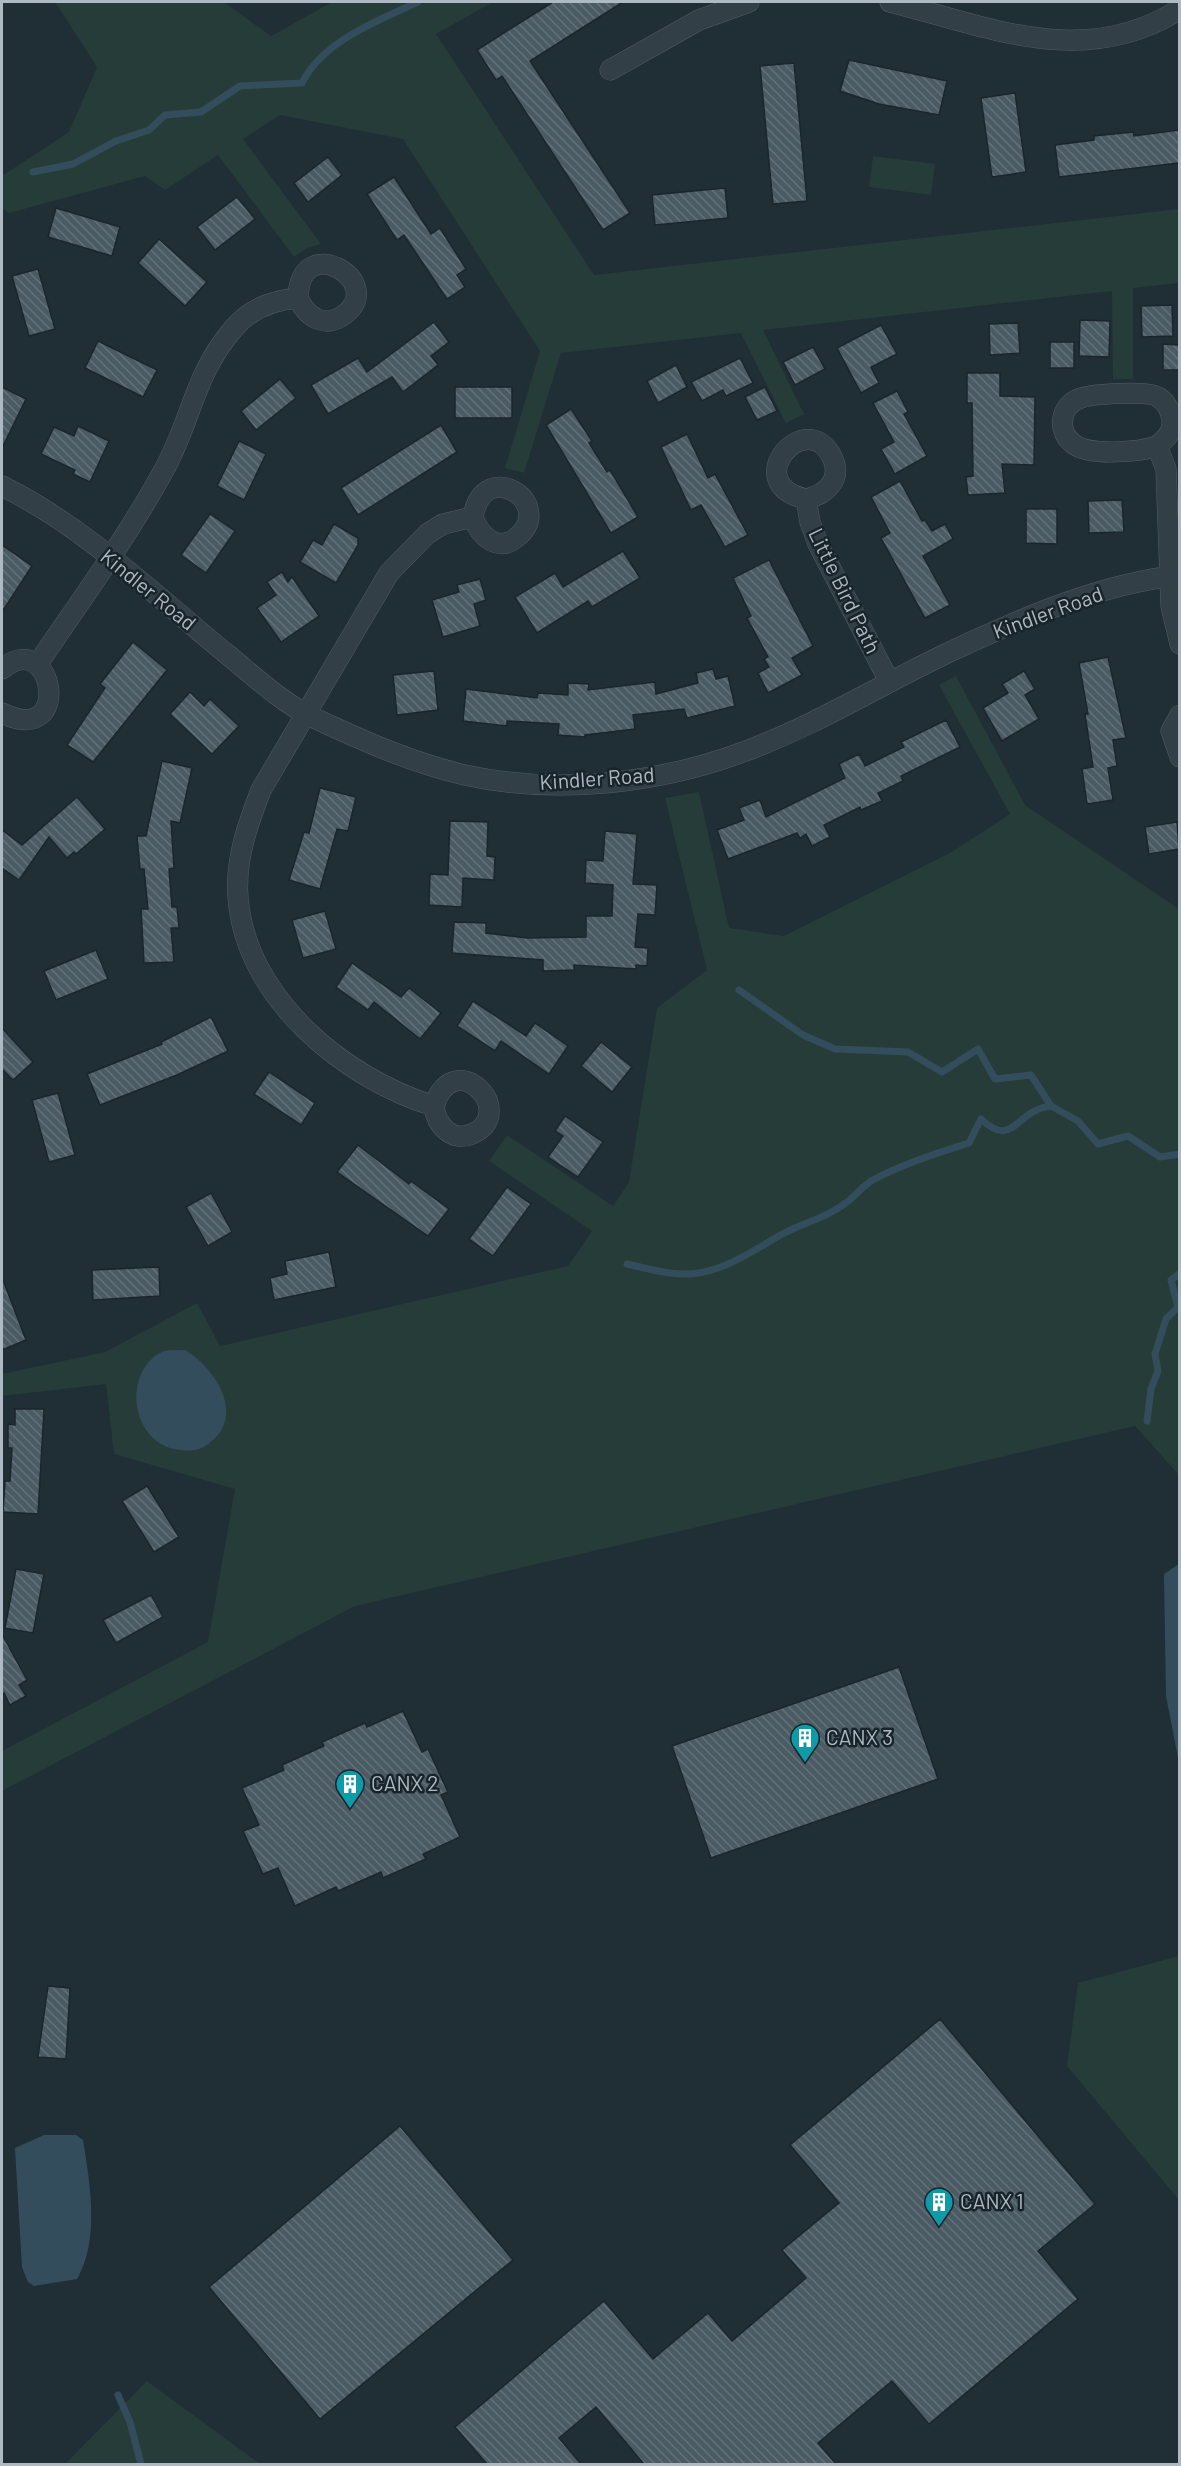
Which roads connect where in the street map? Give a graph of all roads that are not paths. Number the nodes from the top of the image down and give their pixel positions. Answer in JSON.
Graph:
{"nodes":[{"id":1,"x":749,"y":2,"type":"edge"},
{"id":2,"x":890,"y":2,"type":"edge"},
{"id":3,"x":1179,"y":9,"type":"edge"},
{"id":4,"x":610,"y":70,"type":"dead end"},
{"id":5,"x":298,"y":298,"type":"dead end"},
{"id":6,"x":1157,"y":446,"type":"junction"},
{"id":7,"x":2,"y":486,"type":"edge"},
{"id":8,"x":806,"y":500,"type":"dead end"},
{"id":9,"x":473,"y":517,"type":"dead end"},
{"id":10,"x":108,"y":558,"type":"junction"},
{"id":11,"x":1174,"y":576,"type":"edge"},
{"id":12,"x":1179,"y":644,"type":"edge"},
{"id":13,"x":37,"y":665,"type":"junction"},
{"id":14,"x":2,"y":669,"type":"edge"},
{"id":15,"x":889,"y":681,"type":"junction"},
{"id":16,"x":2,"y":713,"type":"edge"},
{"id":17,"x":308,"y":715,"type":"junction"},
{"id":18,"x":1179,"y":715,"type":"edge"},
{"id":19,"x":1179,"y":757,"type":"edge"},
{"id":20,"x":434,"y":1106,"type":"dead end"}],
"edges":[{"from":1,"to":4,"type":"street"},
{"from":2,"to":3,"type":"street"},
{"from":5,"to":10,"type":"street"},
{"from":6,"to":6,"type":"street"},
{"from":6,"to":11,"type":"street"},
{"from":7,"to":10,"type":"street","name":"Kindler Road"},
{"from":8,"to":15,"type":"street","name":"Little Bird Path"},
{"from":9,"to":17,"type":"street"},
{"from":10,"to":13,"type":"street"},
{"from":10,"to":17,"type":"street","name":"Kindler Road"},
{"from":11,"to":12,"type":"street"},
{"from":11,"to":15,"type":"street","name":"Kindler Road"},
{"from":13,"to":14,"type":"street"},
{"from":13,"to":16,"type":"street"},
{"from":15,"to":17,"type":"street","name":"Kindler Road"},
{"from":17,"to":20,"type":"street"},
{"from":18,"to":19,"type":"street"}]}
